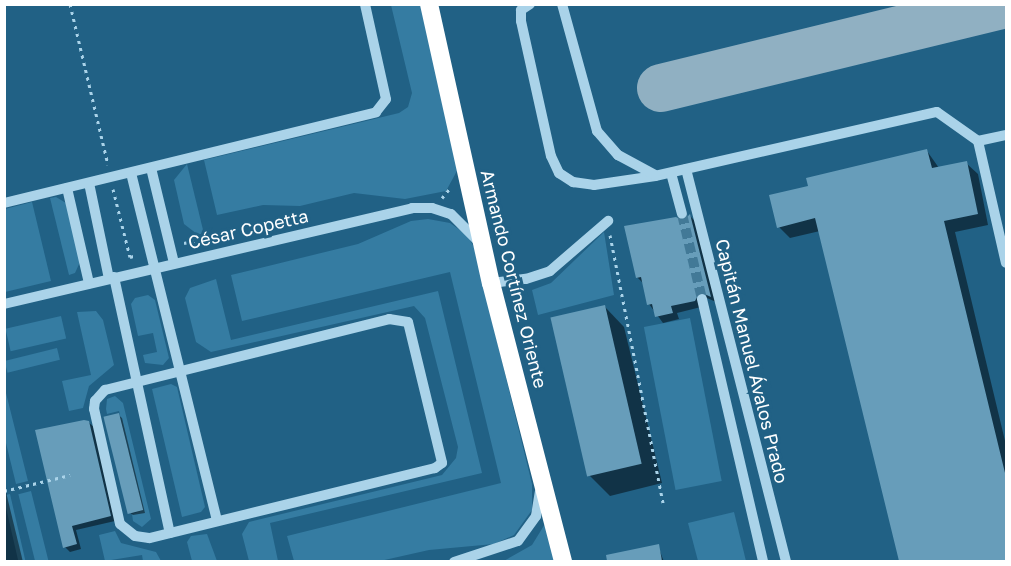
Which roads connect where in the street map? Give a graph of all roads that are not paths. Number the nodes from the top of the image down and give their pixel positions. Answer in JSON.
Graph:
{"nodes":[{"id":1,"x":365,"y":4,"type":"edge"},
{"id":2,"x":429,"y":4,"type":"edge"},
{"id":3,"x":524,"y":6,"type":"edge"},
{"id":4,"x":561,"y":7,"type":"edge"},
{"id":5,"x":1006,"y":135,"type":"edge"},
{"id":6,"x":978,"y":141,"type":"junction"},
{"id":7,"x":151,"y":168,"type":"junction"},
{"id":8,"x":686,"y":169,"type":"junction"},
{"id":9,"x":671,"y":172,"type":"junction"},
{"id":10,"x":131,"y":173,"type":"junction"},
{"id":11,"x":655,"y":176,"type":"junction"},
{"id":12,"x":89,"y":183,"type":"junction"},
{"id":13,"x":67,"y":189,"type":"junction"},
{"id":14,"x":4,"y":203,"type":"edge"},
{"id":15,"x":682,"y":214,"type":"tunnel mouth"},
{"id":16,"x":608,"y":222,"type":"road end"},
{"id":17,"x":483,"y":251,"type":"junction"},
{"id":18,"x":174,"y":263,"type":"junction"},
{"id":19,"x":1006,"y":263,"type":"edge"},
{"id":20,"x":154,"y":268,"type":"junction"},
{"id":21,"x":112,"y":278,"type":"junction"},
{"id":22,"x":89,"y":283,"type":"junction"},
{"id":23,"x":491,"y":283,"type":"junction"},
{"id":24,"x":702,"y":299,"type":"tunnel mouth"},
{"id":25,"x":4,"y":304,"type":"edge"},
{"id":26,"x":731,"y":348,"type":"junction"},
{"id":27,"x":179,"y":371,"type":"junction"},
{"id":28,"x":720,"y":373,"type":"junction"},
{"id":29,"x":136,"y":381,"type":"junction"},
{"id":30,"x":744,"y":397,"type":"junction"},
{"id":31,"x":538,"y":467,"type":"junction"},
{"id":32,"x":217,"y":521,"type":"junction"},
{"id":33,"x":170,"y":533,"type":"junction"},
{"id":34,"x":454,"y":561,"type":"edge"},
{"id":35,"x":563,"y":561,"type":"edge"},
{"id":36,"x":763,"y":561,"type":"edge"},
{"id":37,"x":786,"y":561,"type":"edge"}],
"edges":[{"from":1,"to":7,"type":"street"},
{"from":2,"to":17,"type":"highway","name":"Armando Cortínez Oriente"},
{"from":3,"to":11,"type":"street"},
{"from":4,"to":11,"type":"street"},
{"from":5,"to":6,"type":"street"},
{"from":6,"to":8,"type":"street"},
{"from":6,"to":19,"type":"street"},
{"from":7,"to":10,"type":"street"},
{"from":7,"to":18,"type":"street"},
{"from":8,"to":9,"type":"street"},
{"from":8,"to":26,"type":"street","name":"Capitán Manuel Ávalos Prado"},
{"from":9,"to":11,"type":"street"},
{"from":9,"to":15,"type":"street"},
{"from":10,"to":12,"type":"street"},
{"from":10,"to":20,"type":"street"},
{"from":12,"to":13,"type":"street"},
{"from":12,"to":21,"type":"street"},
{"from":13,"to":14,"type":"street"},
{"from":13,"to":22,"type":"street"},
{"from":16,"to":23,"type":"street"},
{"from":17,"to":18,"type":"street","name":"César Copetta"},
{"from":17,"to":23,"type":"highway","name":"Armando Cortínez Oriente"},
{"from":18,"to":20,"type":"street","name":"César Copetta"},
{"from":20,"to":21,"type":"street","name":"César Copetta"},
{"from":20,"to":27,"type":"street"},
{"from":21,"to":22,"type":"street","name":"César Copetta"},
{"from":21,"to":29,"type":"street"},
{"from":22,"to":25,"type":"street","name":"César Copetta"},
{"from":23,"to":31,"type":"highway","name":"Armando Cortínez Oriente"},
{"from":24,"to":28,"type":"street","name":"Capitán Manuel Ávalos Prado"},
{"from":26,"to":28,"type":"street"},
{"from":26,"to":30,"type":"street","name":"Capitán Manuel Ávalos Prado"},
{"from":27,"to":29,"type":"street"},
{"from":27,"to":32,"type":"street"},
{"from":27,"to":32,"type":"street"},
{"from":28,"to":30,"type":"street"},
{"from":28,"to":36,"type":"street","name":"Capitán Manuel Ávalos Prado"},
{"from":29,"to":33,"type":"street"},
{"from":29,"to":33,"type":"street"},
{"from":30,"to":37,"type":"street","name":"Capitán Manuel Ávalos Prado"},
{"from":31,"to":34,"type":"street"},
{"from":31,"to":35,"type":"highway","name":"Armando Cortínez Oriente"},
{"from":32,"to":33,"type":"street"}]}
